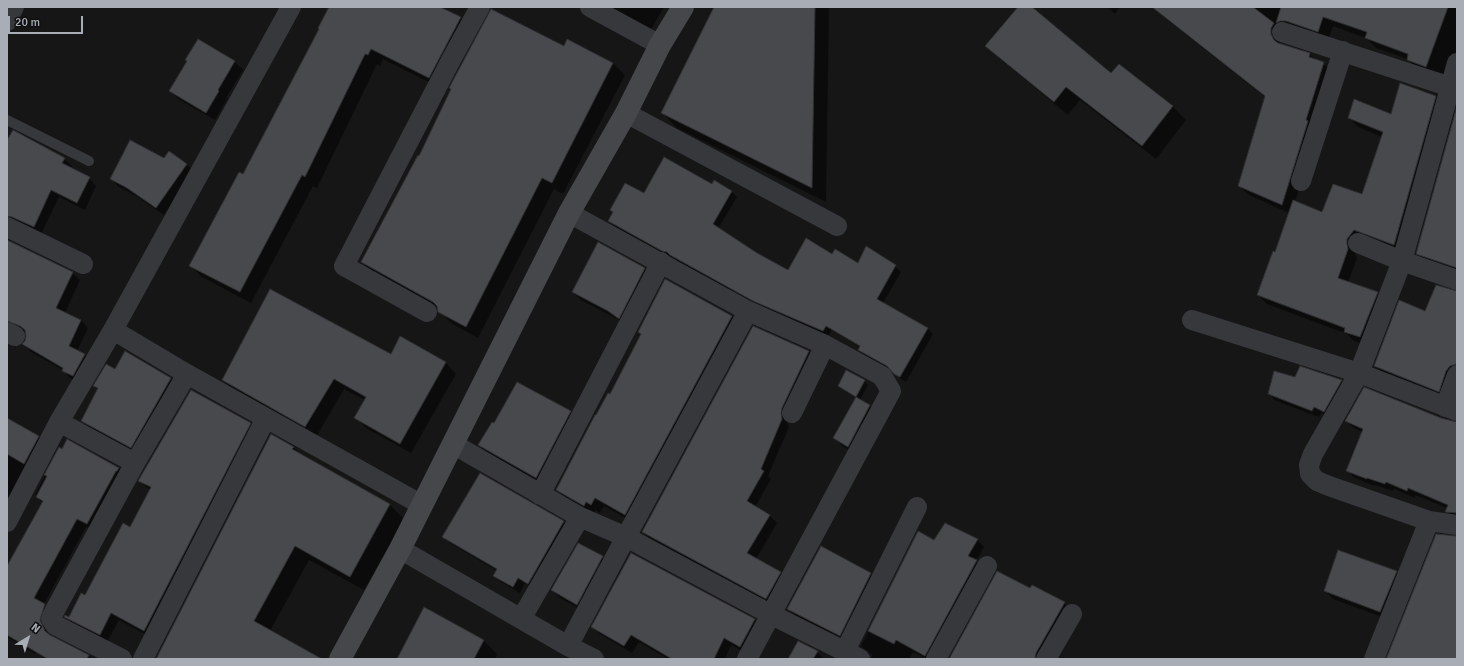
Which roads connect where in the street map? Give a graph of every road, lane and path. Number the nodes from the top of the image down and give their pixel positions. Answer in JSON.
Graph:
{"nodes":[{"id":1,"x":14,"y":7,"type":"edge"},
{"id":2,"x":291,"y":7,"type":"edge"},
{"id":3,"x":480,"y":7,"type":"edge"},
{"id":4,"x":590,"y":7,"type":"edge"},
{"id":5,"x":683,"y":7,"type":"edge"},
{"id":6,"x":7,"y":21,"type":"edge"},
{"id":7,"x":1282,"y":32,"type":"dead end"},
{"id":8,"x":660,"y":45,"type":"junction"},
{"id":9,"x":1342,"y":51,"type":"junction"},
{"id":10,"x":1457,"y":63,"type":"edge"},
{"id":11,"x":1453,"y":88,"type":"edge"},
{"id":12,"x":626,"y":113,"type":"junction"},
{"id":13,"x":7,"y":120,"type":"edge"},
{"id":14,"x":89,"y":161,"type":"dead end"},
{"id":15,"x":1301,"y":181,"type":"dead end"},
{"id":16,"x":569,"y":212,"type":"junction"},
{"id":17,"x":837,"y":226,"type":"dead end"},
{"id":18,"x":7,"y":227,"type":"edge"},
{"id":19,"x":1358,"y":243,"type":"dead end"},
{"id":20,"x":1402,"y":261,"type":"junction"},
{"id":21,"x":661,"y":262,"type":"junction"},
{"id":22,"x":83,"y":264,"type":"dead end"},
{"id":23,"x":1457,"y":280,"type":"edge"},
{"id":24,"x":748,"y":311,"type":"junction"},
{"id":25,"x":427,"y":312,"type":"dead end"},
{"id":26,"x":1192,"y":320,"type":"dead end"},
{"id":27,"x":114,"y":330,"type":"junction"},
{"id":28,"x":825,"y":345,"type":"junction"},
{"id":29,"x":1359,"y":373,"type":"junction"},
{"id":30,"x":187,"y":374,"type":"junction"},
{"id":31,"x":1457,"y":375,"type":"edge"},
{"id":32,"x":1451,"y":409,"type":"edge"},
{"id":33,"x":792,"y":413,"type":"dead end"},
{"id":34,"x":266,"y":418,"type":"junction"},
{"id":35,"x":59,"y":422,"type":"junction"},
{"id":36,"x":453,"y":444,"type":"junction"},
{"id":37,"x":135,"y":463,"type":"junction"},
{"id":38,"x":540,"y":495,"type":"junction"},
{"id":39,"x":422,"y":505,"type":"junction"},
{"id":40,"x":917,"y":507,"type":"dead end"},
{"id":41,"x":580,"y":517,"type":"junction"},
{"id":42,"x":1429,"y":521,"type":"junction"},
{"id":43,"x":7,"y":522,"type":"edge"},
{"id":44,"x":1457,"y":525,"type":"edge"},
{"id":45,"x":626,"y":537,"type":"junction"},
{"id":46,"x":400,"y":549,"type":"junction"},
{"id":47,"x":987,"y":566,"type":"dead end"},
{"id":48,"x":770,"y":614,"type":"junction"},
{"id":49,"x":1072,"y":614,"type":"dead end"},
{"id":50,"x":521,"y":619,"type":"junction"},
{"id":51,"x":568,"y":646,"type":"junction"},
{"id":52,"x":853,"y":655,"type":"edge"},
{"id":53,"x":122,"y":659,"type":"edge"},
{"id":54,"x":143,"y":659,"type":"edge"},
{"id":55,"x":340,"y":659,"type":"edge"},
{"id":56,"x":594,"y":659,"type":"edge"},
{"id":57,"x":747,"y":659,"type":"edge"},
{"id":58,"x":936,"y":659,"type":"edge"},
{"id":59,"x":1046,"y":659,"type":"edge"},
{"id":60,"x":1374,"y":659,"type":"edge"}],
"edges":[{"from":1,"to":6,"type":"street"},
{"from":2,"to":27,"type":"street"},
{"from":3,"to":25,"type":"street"},
{"from":4,"to":8,"type":"street"},
{"from":5,"to":8,"type":"street"},
{"from":7,"to":9,"type":"street"},
{"from":8,"to":12,"type":"street"},
{"from":9,"to":11,"type":"street"},
{"from":9,"to":15,"type":"street"},
{"from":10,"to":11,"type":"street"},
{"from":11,"to":20,"type":"street"},
{"from":12,"to":16,"type":"street"},
{"from":12,"to":17,"type":"street"},
{"from":13,"to":14,"type":"lane"},
{"from":16,"to":21,"type":"street"},
{"from":16,"to":36,"type":"street"},
{"from":18,"to":22,"type":"street"},
{"from":19,"to":20,"type":"street"},
{"from":20,"to":23,"type":"street"},
{"from":20,"to":29,"type":"street"},
{"from":21,"to":24,"type":"street"},
{"from":21,"to":38,"type":"street"},
{"from":24,"to":28,"type":"street"},
{"from":24,"to":45,"type":"street"},
{"from":26,"to":29,"type":"street"},
{"from":27,"to":30,"type":"street"},
{"from":27,"to":35,"type":"street"},
{"from":28,"to":33,"type":"street"},
{"from":28,"to":48,"type":"street"},
{"from":29,"to":32,"type":"street"},
{"from":29,"to":42,"type":"street"},
{"from":30,"to":34,"type":"street"},
{"from":30,"to":37,"type":"street"},
{"from":31,"to":32,"type":"street"},
{"from":34,"to":39,"type":"street"},
{"from":34,"to":54,"type":"street"},
{"from":35,"to":37,"type":"street"},
{"from":35,"to":43,"type":"street"},
{"from":36,"to":38,"type":"street"},
{"from":36,"to":39,"type":"street"},
{"from":37,"to":53,"type":"street"},
{"from":38,"to":41,"type":"street"},
{"from":39,"to":46,"type":"street"},
{"from":40,"to":52,"type":"street"},
{"from":41,"to":45,"type":"street"},
{"from":41,"to":50,"type":"street"},
{"from":42,"to":44,"type":"street"},
{"from":42,"to":60,"type":"street"},
{"from":45,"to":48,"type":"street"},
{"from":45,"to":51,"type":"street"},
{"from":46,"to":50,"type":"street"},
{"from":46,"to":55,"type":"street"},
{"from":47,"to":58,"type":"street"},
{"from":48,"to":52,"type":"street"},
{"from":48,"to":57,"type":"street"},
{"from":49,"to":59,"type":"street"},
{"from":50,"to":51,"type":"street"},
{"from":51,"to":56,"type":"street"}]}
